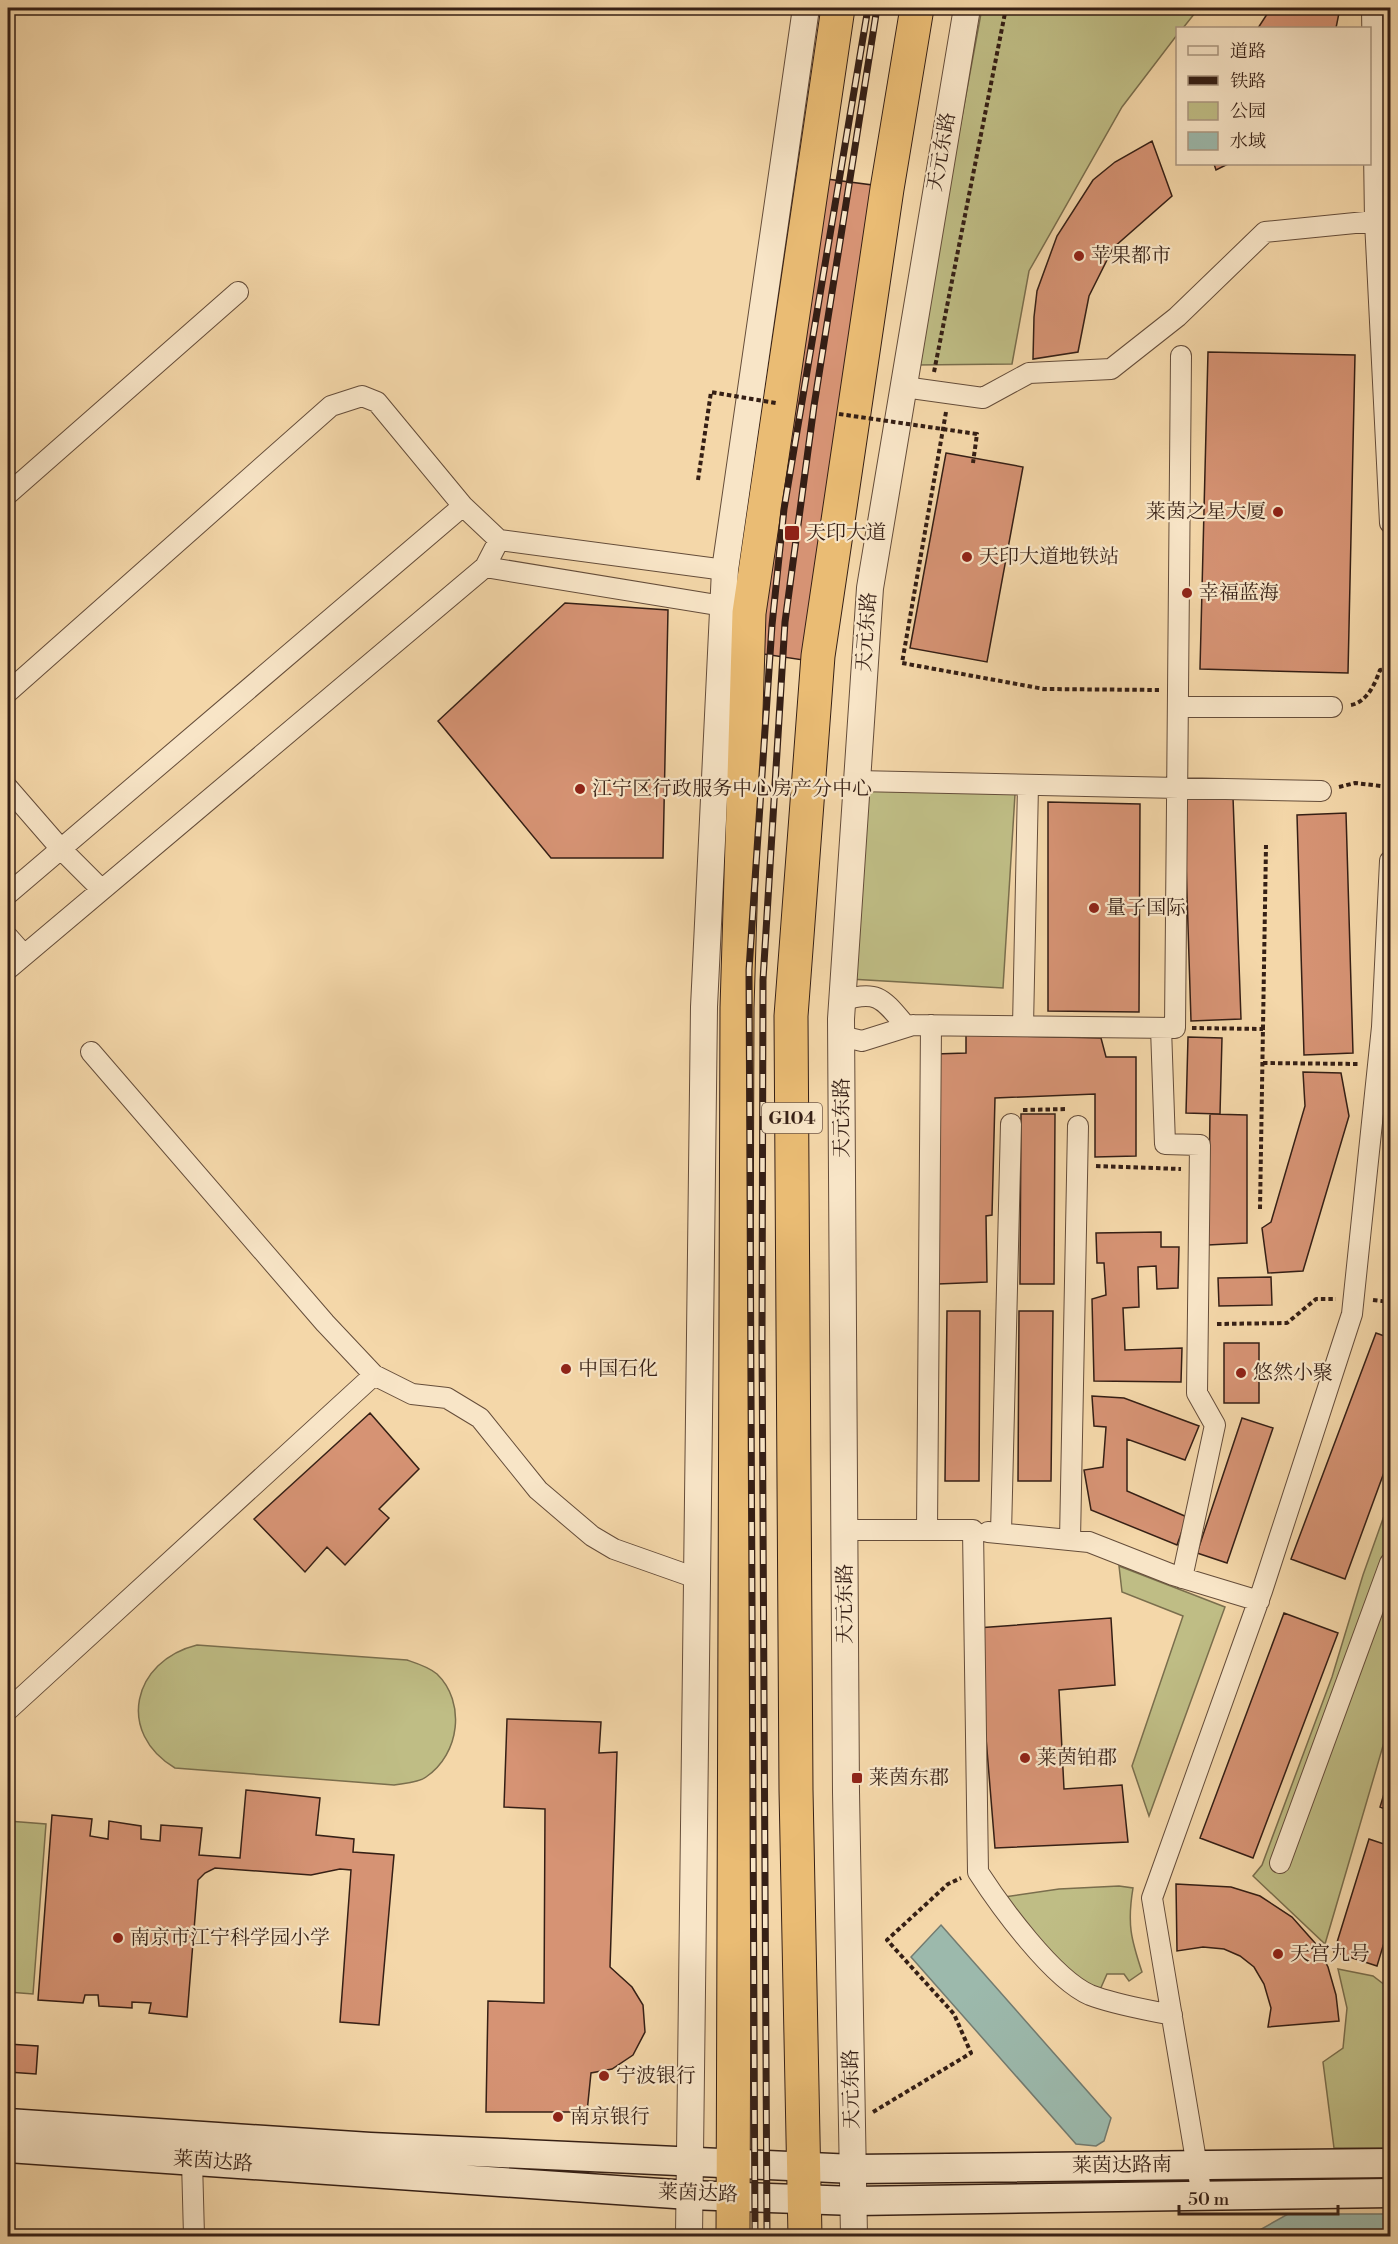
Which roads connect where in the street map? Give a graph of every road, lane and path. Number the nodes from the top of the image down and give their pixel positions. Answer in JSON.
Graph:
{"nodes":[{"id":1,"x":806,"y":8,"type":"edge"},
{"id":2,"x":838,"y":8,"type":"edge"},
{"id":3,"x":917,"y":8,"type":"edge"},
{"id":4,"x":967,"y":8,"type":"edge"},
{"id":5,"x":1006,"y":8,"type":"edge"},
{"id":6,"x":1372,"y":8,"type":"edge"},
{"id":7,"x":1375,"y":221,"type":"junction"},
{"id":8,"x":238,"y":291,"type":"dead end"},
{"id":9,"x":1181,"y":356,"type":"dead end"},
{"id":10,"x":904,"y":387,"type":"junction"},
{"id":11,"x":939,"y":392,"type":"junction"},
{"id":12,"x":776,"y":403,"type":"dead end"},
{"id":13,"x":839,"y":414,"type":"dead end"},
{"id":14,"x":973,"y":463,"type":"dead end"},
{"id":15,"x":698,"y":480,"type":"dead end"},
{"id":16,"x":8,"y":494,"type":"edge"},
{"id":17,"x":463,"y":506,"type":"junction"},
{"id":18,"x":1390,"y":524,"type":"edge"},
{"id":19,"x":499,"y":540,"type":"junction"},
{"id":20,"x":484,"y":567,"type":"junction"},
{"id":21,"x":725,"y":570,"type":"junction"},
{"id":22,"x":723,"y":606,"type":"junction"},
{"id":23,"x":1390,"y":669,"type":"edge"},
{"id":24,"x":8,"y":692,"type":"edge"},
{"id":25,"x":1178,"y":699,"type":"junction"},
{"id":26,"x":1332,"y":707,"type":"joint"},
{"id":27,"x":857,"y":781,"type":"junction"},
{"id":28,"x":1028,"y":785,"type":"junction"},
{"id":29,"x":1390,"y":787,"type":"edge"},
{"id":30,"x":8,"y":788,"type":"edge"},
{"id":31,"x":1177,"y":788,"type":"junction"},
{"id":32,"x":1321,"y":791,"type":"joint"},
{"id":33,"x":1266,"y":846,"type":"dead end"},
{"id":34,"x":61,"y":849,"type":"junction"},
{"id":35,"x":1390,"y":861,"type":"edge"},
{"id":36,"x":101,"y":889,"type":"junction"},
{"id":37,"x":8,"y":894,"type":"edge"},
{"id":38,"x":8,"y":937,"type":"edge"},
{"id":39,"x":24,"y":956,"type":"junction"},
{"id":40,"x":8,"y":969,"type":"edge"},
{"id":41,"x":842,"y":1001,"type":"junction"},
{"id":42,"x":922,"y":1025,"type":"junction"},
{"id":43,"x":1023,"y":1026,"type":"junction"},
{"id":44,"x":1168,"y":1028,"type":"junction"},
{"id":45,"x":841,"y":1036,"type":"junction"},
{"id":46,"x":1263,"y":1051,"type":"junction"},
{"id":47,"x":91,"y":1052,"type":"dead end"},
{"id":48,"x":1378,"y":1064,"type":"junction"},
{"id":49,"x":1011,"y":1124,"type":"joint"},
{"id":50,"x":1078,"y":1126,"type":"joint"},
{"id":51,"x":1077,"y":1165,"type":"junction"},
{"id":52,"x":1200,"y":1170,"type":"junction"},
{"id":53,"x":1260,"y":1209,"type":"dead end"},
{"id":54,"x":1354,"y":1298,"type":"junction"},
{"id":55,"x":1198,"y":1324,"type":"junction"},
{"id":56,"x":374,"y":1375,"type":"junction"},
{"id":57,"x":844,"y":1530,"type":"junction"},
{"id":58,"x":927,"y":1530,"type":"junction"},
{"id":59,"x":973,"y":1530,"type":"junction"},
{"id":60,"x":1001,"y":1533,"type":"junction"},
{"id":61,"x":1070,"y":1540,"type":"junction"},
{"id":62,"x":1390,"y":1563,"type":"edge"},
{"id":63,"x":1182,"y":1578,"type":"junction"},
{"id":64,"x":699,"y":1579,"type":"junction"},
{"id":65,"x":1259,"y":1601,"type":"junction"},
{"id":66,"x":8,"y":1710,"type":"edge"},
{"id":67,"x":1280,"y":1863,"type":"dead end"},
{"id":68,"x":978,"y":1872,"type":"junction"},
{"id":69,"x":1172,"y":2015,"type":"junction"},
{"id":70,"x":8,"y":2123,"type":"edge"},
{"id":71,"x":853,"y":2124,"type":"junction"},
{"id":72,"x":8,"y":2148,"type":"edge"},
{"id":73,"x":192,"y":2161,"type":"junction"},
{"id":74,"x":690,"y":2161,"type":"junction"},
{"id":75,"x":733,"y":2163,"type":"junction"},
{"id":76,"x":1390,"y":2163,"type":"edge"},
{"id":77,"x":1196,"y":2165,"type":"junction"},
{"id":78,"x":805,"y":2166,"type":"junction"},
{"id":79,"x":854,"y":2169,"type":"junction"},
{"id":80,"x":1390,"y":2193,"type":"edge"},
{"id":81,"x":689,"y":2195,"type":"junction"},
{"id":82,"x":733,"y":2196,"type":"junction"},
{"id":83,"x":1202,"y":2196,"type":"junction"},
{"id":84,"x":805,"y":2199,"type":"junction"},
{"id":85,"x":855,"y":2200,"type":"junction"},
{"id":86,"x":194,"y":2236,"type":"edge"},
{"id":87,"x":689,"y":2236,"type":"edge"},
{"id":88,"x":733,"y":2236,"type":"edge"},
{"id":89,"x":805,"y":2236,"type":"edge"},
{"id":90,"x":854,"y":2236,"type":"edge"}],
"edges":[{"from":1,"to":21,"type":"street"},
{"from":2,"to":75,"type":"highway","number":"G104"},
{"from":3,"to":78,"type":"highway","number":"G104"},
{"from":4,"to":10,"type":"street","name":"天元东路"},
{"from":5,"to":11,"type":"path"},
{"from":6,"to":7,"type":"street"},
{"from":7,"to":11,"type":"street"},
{"from":7,"to":18,"type":"street"},
{"from":8,"to":16,"type":"street"},
{"from":9,"to":25,"type":"street"},
{"from":10,"to":11,"type":"street"},
{"from":10,"to":27,"type":"street","name":"天元东路"},
{"from":11,"to":25,"type":"path"},
{"from":12,"to":15,"type":"path","bridge":true},
{"from":13,"to":14,"type":"path","bridge":true},
{"from":17,"to":19,"type":"street"},
{"from":17,"to":24,"type":"street"},
{"from":17,"to":34,"type":"street"},
{"from":19,"to":20,"type":"street"},
{"from":19,"to":21,"type":"street"},
{"from":20,"to":22,"type":"street"},
{"from":20,"to":36,"type":"street"},
{"from":21,"to":22,"type":"street"},
{"from":22,"to":64,"type":"street"},
{"from":23,"to":26,"type":"path"},
{"from":25,"to":26,"type":"street"},
{"from":25,"to":31,"type":"street"},
{"from":27,"to":28,"type":"street"},
{"from":27,"to":41,"type":"street","name":"天元东路"},
{"from":28,"to":31,"type":"street"},
{"from":28,"to":43,"type":"street"},
{"from":29,"to":32,"type":"path"},
{"from":30,"to":34,"type":"street"},
{"from":31,"to":32,"type":"street"},
{"from":31,"to":44,"type":"street"},
{"from":33,"to":46,"type":"path"},
{"from":34,"to":36,"type":"street"},
{"from":34,"to":37,"type":"street"},
{"from":35,"to":48,"type":"street"},
{"from":36,"to":39,"type":"street"},
{"from":38,"to":39,"type":"street"},
{"from":39,"to":40,"type":"street"},
{"from":41,"to":42,"type":"street"},
{"from":41,"to":45,"type":"street","name":"天元东路"},
{"from":42,"to":43,"type":"street"},
{"from":42,"to":45,"type":"street"},
{"from":42,"to":58,"type":"street"},
{"from":43,"to":44,"type":"street"},
{"from":44,"to":46,"type":"path"},
{"from":44,"to":52,"type":"street"},
{"from":45,"to":57,"type":"street","name":"天元东路"},
{"from":46,"to":48,"type":"path"},
{"from":46,"to":53,"type":"path"},
{"from":47,"to":56,"type":"street"},
{"from":48,"to":54,"type":"street"},
{"from":49,"to":50,"type":"path"},
{"from":49,"to":60,"type":"street"},
{"from":50,"to":51,"type":"street"},
{"from":51,"to":52,"type":"path"},
{"from":51,"to":61,"type":"street"},
{"from":52,"to":55,"type":"street"},
{"from":54,"to":55,"type":"path"},
{"from":54,"to":65,"type":"street"},
{"from":55,"to":63,"type":"street"},
{"from":56,"to":64,"type":"street"},
{"from":56,"to":66,"type":"street"},
{"from":57,"to":58,"type":"street"},
{"from":57,"to":71,"type":"street","name":"天元东路"},
{"from":58,"to":59,"type":"street"},
{"from":59,"to":60,"type":"street"},
{"from":59,"to":68,"type":"street"},
{"from":60,"to":61,"type":"street"},
{"from":61,"to":63,"type":"street"},
{"from":62,"to":67,"type":"street"},
{"from":63,"to":65,"type":"street"},
{"from":64,"to":74,"type":"street"},
{"from":65,"to":69,"type":"street"},
{"from":68,"to":69,"type":"street"},
{"from":68,"to":71,"type":"path"},
{"from":69,"to":77,"type":"street"},
{"from":70,"to":74,"type":"main road","name":"莱茵达路南"},
{"from":71,"to":79,"type":"street","name":"天元东路"},
{"from":72,"to":73,"type":"main road","name":"莱茵达路"},
{"from":73,"to":81,"type":"main road","name":"莱茵达路"},
{"from":73,"to":86,"type":"street"},
{"from":74,"to":75,"type":"main road","name":"莱茵达路南"},
{"from":74,"to":81,"type":"street"},
{"from":75,"to":78,"type":"main road","name":"莱茵达路南"},
{"from":75,"to":82,"type":"highway","number":"G104"},
{"from":76,"to":77,"type":"main road","name":"莱茵达路南"},
{"from":77,"to":79,"type":"main road","name":"莱茵达路南"},
{"from":77,"to":83,"type":"street"},
{"from":78,"to":79,"type":"main road","name":"莱茵达路南"},
{"from":78,"to":84,"type":"highway","number":"G104"},
{"from":79,"to":85,"type":"street","name":"天元东路"},
{"from":80,"to":83,"type":"main road","name":"莱茵达路"},
{"from":81,"to":82,"type":"main road","name":"莱茵达路"},
{"from":81,"to":87,"type":"street"},
{"from":82,"to":84,"type":"main road","name":"莱茵达路"},
{"from":82,"to":88,"type":"highway","number":"G104"},
{"from":83,"to":85,"type":"main road","name":"莱茵达路"},
{"from":84,"to":85,"type":"main road","name":"莱茵达路"},
{"from":84,"to":89,"type":"highway","number":"G104"},
{"from":85,"to":90,"type":"street","name":"天元东路"}]}
